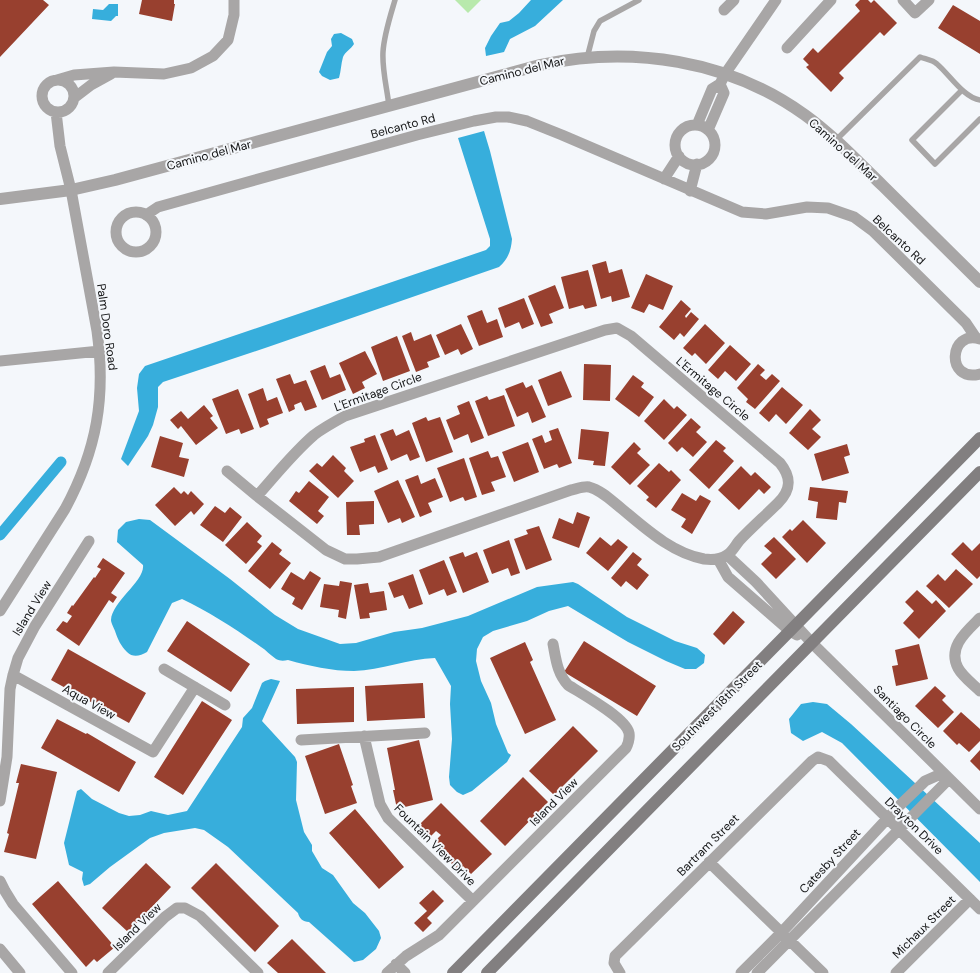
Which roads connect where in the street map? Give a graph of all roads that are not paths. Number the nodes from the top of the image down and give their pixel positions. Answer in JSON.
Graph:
{"nodes":[{"id":1,"x":234,"y":0,"type":"edge"},
{"id":2,"x":394,"y":0,"type":"edge"},
{"id":3,"x":639,"y":0,"type":"edge"},
{"id":4,"x":734,"y":0,"type":"edge"},
{"id":5,"x":776,"y":0,"type":"edge"},
{"id":6,"x":831,"y":0,"type":"edge"},
{"id":7,"x":903,"y":0,"type":"edge"},
{"id":8,"x":929,"y":0,"type":"edge"},
{"id":9,"x":724,"y":10,"type":"dead end"},
{"id":10,"x":787,"y":48,"type":"dead end"},
{"id":11,"x":587,"y":58,"type":"junction"},
{"id":12,"x":114,"y":72,"type":"junction"},
{"id":13,"x":722,"y":79,"type":"junction"},
{"id":14,"x":57,"y":80,"type":"junction"},
{"id":15,"x":962,"y":90,"type":"junction"},
{"id":16,"x":74,"y":98,"type":"junction"},
{"id":17,"x":980,"y":100,"type":"edge"},
{"id":18,"x":389,"y":106,"type":"junction"},
{"id":19,"x":56,"y":112,"type":"junction"},
{"id":20,"x":980,"y":119,"type":"edge"},
{"id":21,"x":697,"y":125,"type":"junction"},
{"id":22,"x":708,"y":130,"type":"junction"},
{"id":23,"x":836,"y":140,"type":"junction"},
{"id":24,"x":679,"y":156,"type":"junction"},
{"id":25,"x":697,"y":164,"type":"junction"},
{"id":26,"x":664,"y":179,"type":"junction"},
{"id":27,"x":71,"y":190,"type":"junction"},
{"id":28,"x":690,"y":191,"type":"junction"},
{"id":29,"x":0,"y":199,"type":"edge"},
{"id":30,"x":146,"y":215,"type":"dead end"},
{"id":31,"x":980,"y":282,"type":"edge"},
{"id":32,"x":978,"y":338,"type":"edge"},
{"id":33,"x":100,"y":351,"type":"junction"},
{"id":34,"x":0,"y":361,"type":"edge"},
{"id":35,"x":980,"y":374,"type":"edge"},
{"id":36,"x":980,"y":438,"type":"edge"},
{"id":37,"x":227,"y":471,"type":"dead end"},
{"id":38,"x":980,"y":472,"type":"edge"},
{"id":39,"x":257,"y":496,"type":"junction"},
{"id":40,"x":89,"y":541,"type":"dead end"},
{"id":41,"x":723,"y":557,"type":"junction"},
{"id":42,"x":0,"y":612,"type":"edge"},
{"id":43,"x":980,"y":618,"type":"edge"},
{"id":44,"x":793,"y":628,"type":"junction"},
{"id":45,"x":812,"y":643,"type":"junction"},
{"id":46,"x":553,"y":644,"type":"dead end"},
{"id":47,"x":164,"y":669,"type":"dead end"},
{"id":48,"x":13,"y":675,"type":"junction"},
{"id":49,"x":195,"y":687,"type":"junction"},
{"id":50,"x":980,"y":691,"type":"edge"},
{"id":51,"x":225,"y":705,"type":"dead end"},
{"id":52,"x":425,"y":733,"type":"dead end"},
{"id":53,"x":364,"y":736,"type":"junction"},
{"id":54,"x":301,"y":740,"type":"dead end"},
{"id":55,"x":4,"y":742,"type":"edge"},
{"id":56,"x":829,"y":761,"type":"joint"},
{"id":57,"x":946,"y":776,"type":"junction"},
{"id":58,"x":0,"y":801,"type":"edge"},
{"id":59,"x":980,"y":809,"type":"edge"},
{"id":60,"x":888,"y":819,"type":"junction"},
{"id":61,"x":898,"y":830,"type":"junction"},
{"id":62,"x":709,"y":862,"type":"junction"},
{"id":63,"x":0,"y":881,"type":"edge"},
{"id":64,"x":970,"y":899,"type":"junction"},
{"id":65,"x":473,"y":901,"type":"junction"},
{"id":66,"x":980,"y":909,"type":"edge"},
{"id":67,"x":785,"y":936,"type":"junction"},
{"id":68,"x":0,"y":949,"type":"edge"},
{"id":69,"x":396,"y":964,"type":"junction"},
{"id":70,"x":20,"y":973,"type":"edge"},
{"id":71,"x":72,"y":973,"type":"edge"},
{"id":72,"x":108,"y":973,"type":"edge"},
{"id":73,"x":258,"y":973,"type":"edge"},
{"id":74,"x":387,"y":973,"type":"edge"},
{"id":75,"x":405,"y":973,"type":"edge"},
{"id":76,"x":453,"y":973,"type":"edge"},
{"id":77,"x":487,"y":973,"type":"edge"},
{"id":78,"x":620,"y":973,"type":"edge"},
{"id":79,"x":741,"y":973,"type":"edge"},
{"id":80,"x":757,"y":973,"type":"edge"},
{"id":81,"x":823,"y":973,"type":"edge"},
{"id":82,"x":896,"y":973,"type":"edge"}],
"edges":[{"from":1,"to":12,"type":"street"},
{"from":2,"to":18,"type":"lane"},
{"from":3,"to":11,"type":"lane"},
{"from":4,"to":9,"type":"street"},
{"from":5,"to":13,"type":"street"},
{"from":6,"to":10,"type":"street"},
{"from":7,"to":8,"type":"street"},
{"from":11,"to":13,"type":"street","name":"Camino del Mar"},
{"from":11,"to":18,"type":"street","name":"Camino del Mar"},
{"from":12,"to":14,"type":"street"},
{"from":12,"to":16,"type":"street"},
{"from":13,"to":21,"type":"street"},
{"from":13,"to":22,"type":"street"},
{"from":13,"to":23,"type":"street","name":"Camino del Mar"},
{"from":14,"to":16,"type":"street"},
{"from":14,"to":19,"type":"street"},
{"from":15,"to":17,"type":"lane"},
{"from":15,"to":20,"type":"lane"},
{"from":15,"to":23,"type":"lane"},
{"from":16,"to":19,"type":"street"},
{"from":18,"to":27,"type":"street","name":"Camino del Mar"},
{"from":19,"to":27,"type":"street","name":"Palm Doro Road"},
{"from":21,"to":22,"type":"street"},
{"from":21,"to":24,"type":"street"},
{"from":22,"to":25,"type":"street"},
{"from":23,"to":31,"type":"street","name":"Camino del Mar"},
{"from":24,"to":25,"type":"street"},
{"from":24,"to":26,"type":"street"},
{"from":25,"to":28,"type":"street"},
{"from":26,"to":28,"type":"street","name":"Belcanto Rd"},
{"from":26,"to":30,"type":"street","name":"Belcanto Rd"},
{"from":27,"to":29,"type":"street","name":"Camino del Mar"},
{"from":27,"to":33,"type":"street","name":"Palm Doro Road"},
{"from":28,"to":32,"type":"street","name":"Belcanto Rd"},
{"from":32,"to":35,"type":"street","name":"Belcanto Rd"},
{"from":33,"to":34,"type":"street"},
{"from":33,"to":42,"type":"street","name":"Palm Doro Road"},
{"from":36,"to":44,"type":"main road","name":"Southwest 18th Street"},
{"from":37,"to":39,"type":"street"},
{"from":38,"to":45,"type":"main road","name":"Southwest 18th Street"},
{"from":39,"to":41,"type":"street"},
{"from":39,"to":41,"type":"street","name":"L'Ermitage Circle"},
{"from":40,"to":48,"type":"street","name":"Island View"},
{"from":41,"to":44,"type":"street"},
{"from":41,"to":44,"type":"street"},
{"from":43,"to":50,"type":"street"},
{"from":44,"to":45,"type":"street"},
{"from":44,"to":76,"type":"main road","name":"Southwest 18th Street"},
{"from":45,"to":57,"type":"street","name":"Santiago Circle"},
{"from":45,"to":77,"type":"main road","name":"Southwest 18th Street"},
{"from":46,"to":65,"type":"street","name":"Island View"},
{"from":47,"to":49,"type":"street"},
{"from":48,"to":49,"type":"street","name":"Aqua View"},
{"from":48,"to":55,"type":"street","name":"Island View"},
{"from":49,"to":51,"type":"street"},
{"from":52,"to":53,"type":"street"},
{"from":53,"to":54,"type":"street"},
{"from":53,"to":65,"type":"street","name":"Fountain View Drive"},
{"from":55,"to":58,"type":"street","name":"Island View"},
{"from":56,"to":60,"type":"street","name":"Drayton Drive"},
{"from":56,"to":62,"type":"street","name":"Bartram Street"},
{"from":57,"to":59,"type":"street","name":"Santiago Circle"},
{"from":57,"to":60,"type":"street","name":"Catesby Street"},
{"from":57,"to":61,"type":"street","name":"Catesby Street"},
{"from":60,"to":61,"type":"street","name":"Drayton Drive"},
{"from":60,"to":67,"type":"street","name":"Catesby Street"},
{"from":61,"to":64,"type":"street","name":"Drayton Drive"},
{"from":61,"to":67,"type":"street","name":"Catesby Street"},
{"from":62,"to":67,"type":"street"},
{"from":62,"to":78,"type":"street","name":"Bartram Street"},
{"from":63,"to":71,"type":"street"},
{"from":64,"to":66,"type":"street","name":"Drayton Drive"},
{"from":64,"to":82,"type":"street","name":"Michaux Street"},
{"from":65,"to":69,"type":"street","name":"Island View"},
{"from":67,"to":79,"type":"street","name":"Catesby Street"},
{"from":67,"to":80,"type":"street","name":"Catesby Street"},
{"from":67,"to":81,"type":"street"},
{"from":68,"to":70,"type":"street"},
{"from":69,"to":74,"type":"street","name":"Island View"},
{"from":69,"to":75,"type":"street"},
{"from":72,"to":73,"type":"street","name":"Island View"}]}
